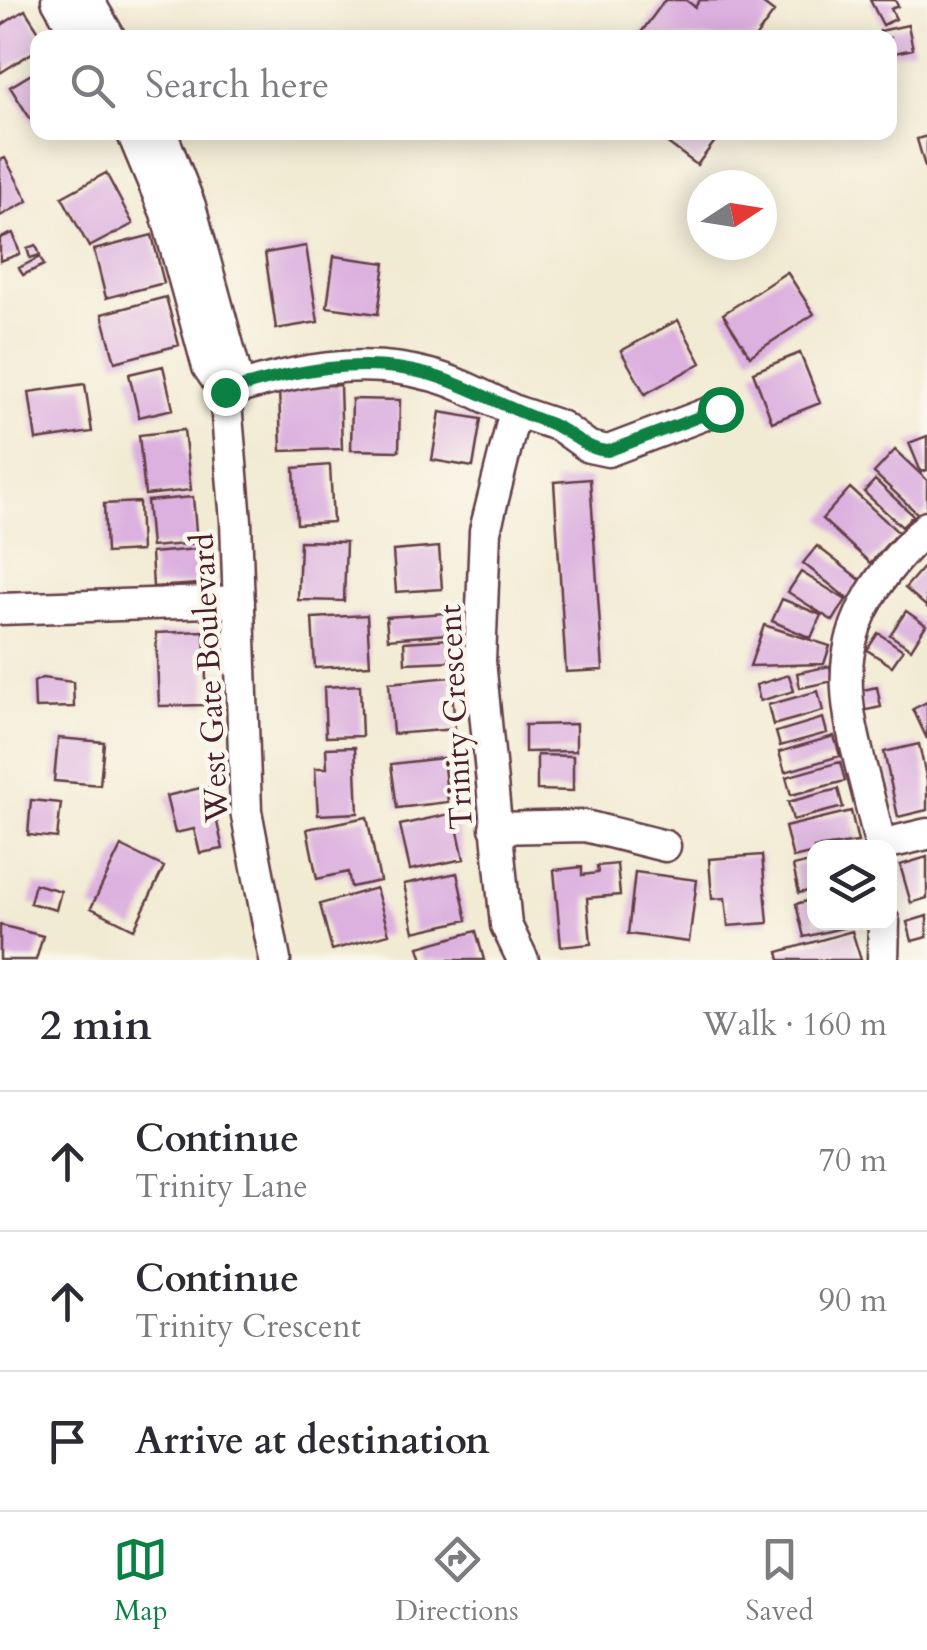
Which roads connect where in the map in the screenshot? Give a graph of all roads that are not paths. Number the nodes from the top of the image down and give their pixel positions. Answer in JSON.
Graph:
{"nodes":[{"id":1,"x":57,"y":0,"type":"edge"},
{"id":2,"x":88,"y":0,"type":"edge"},
{"id":3,"x":74,"y":30,"type":"edge"},
{"id":4,"x":105,"y":30,"type":"edge"},
{"id":5,"x":135,"y":140,"type":"edge"},
{"id":6,"x":164,"y":140,"type":"edge"},
{"id":7,"x":225,"y":392,"type":"junction"},
{"id":8,"x":720,"y":409,"type":"dead end"},
{"id":9,"x":516,"y":412,"type":"junction"},
{"id":10,"x":927,"y":527,"type":"edge"},
{"id":11,"x":239,"y":601,"type":"junction"},
{"id":12,"x":0,"y":609,"type":"edge"},
{"id":13,"x":495,"y":828,"type":"junction"},
{"id":14,"x":927,"y":834,"type":"edge"},
{"id":15,"x":880,"y":840,"type":"edge"},
{"id":16,"x":897,"y":842,"type":"edge"},
{"id":17,"x":665,"y":846,"type":"dead end"},
{"id":18,"x":884,"y":930,"type":"edge"},
{"id":19,"x":275,"y":960,"type":"edge"},
{"id":20,"x":523,"y":960,"type":"edge"},
{"id":21,"x":884,"y":960,"type":"edge"}],
"edges":[{"from":1,"to":3,"type":"street"},
{"from":2,"to":4,"type":"street"},
{"from":5,"to":7,"type":"street","name":"West Gate Boulevard"},
{"from":6,"to":7,"type":"street","name":"West Gate Boulevard"},
{"from":7,"to":9,"type":"street"},
{"from":7,"to":11,"type":"street","name":"West Gate Boulevard"},
{"from":8,"to":9,"type":"street"},
{"from":9,"to":13,"type":"street","name":"Trinity Crescent"},
{"from":10,"to":15,"type":"street"},
{"from":11,"to":12,"type":"street"},
{"from":11,"to":19,"type":"street","name":"West Gate Boulevard"},
{"from":13,"to":17,"type":"street"},
{"from":13,"to":20,"type":"street","name":"Trinity Crescent"},
{"from":14,"to":16,"type":"street"},
{"from":18,"to":21,"type":"street"}]}
